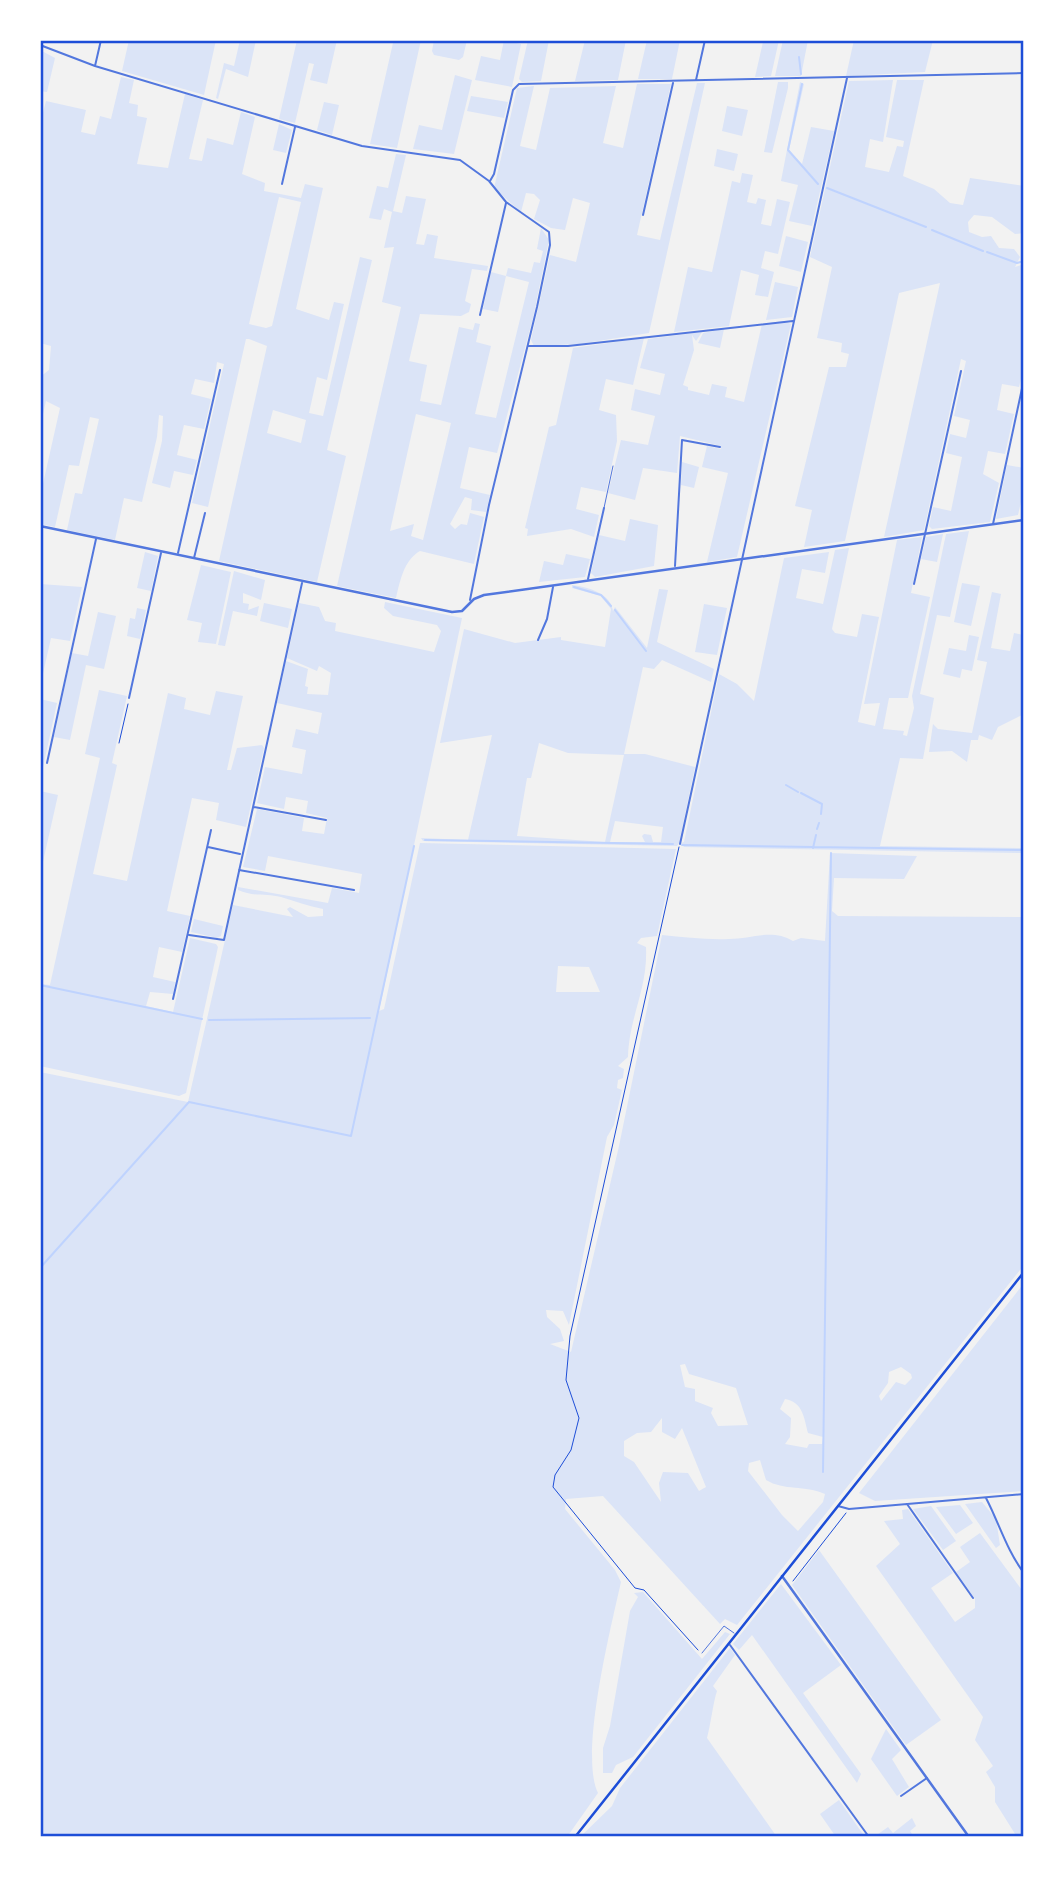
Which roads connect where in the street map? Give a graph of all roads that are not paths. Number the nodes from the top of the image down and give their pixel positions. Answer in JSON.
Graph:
{"nodes":[{"id":1,"x":101,"y":40,"type":"edge"},
{"id":2,"x":705,"y":40,"type":"edge"},
{"id":3,"x":40,"y":45,"type":"edge"},
{"id":4,"x":96,"y":66,"type":"junction"},
{"id":5,"x":1024,"y":74,"type":"edge"},
{"id":6,"x":847,"y":78,"type":"junction"},
{"id":7,"x":696,"y":81,"type":"junction"},
{"id":8,"x":673,"y":82,"type":"junction"},
{"id":9,"x":295,"y":126,"type":"junction"},
{"id":10,"x":489,"y":181,"type":"junction"},
{"id":11,"x":282,"y":184,"type":"dead end"},
{"id":12,"x":506,"y":202,"type":"junction"},
{"id":13,"x":643,"y":215,"type":"dead end"},
{"id":14,"x":480,"y":315,"type":"dead end"},
{"id":15,"x":794,"y":321,"type":"junction"},
{"id":16,"x":527,"y":346,"type":"junction"},
{"id":17,"x":220,"y":370,"type":"dead end"},
{"id":18,"x":961,"y":371,"type":"dead end"},
{"id":19,"x":1024,"y":379,"type":"edge"},
{"id":20,"x":720,"y":447,"type":"dead end"},
{"id":21,"x":613,"y":466,"type":"dead end"},
{"id":22,"x":604,"y":508,"type":"joint"},
{"id":23,"x":205,"y":513,"type":"dead end"},
{"id":24,"x":1024,"y":520,"type":"edge"},
{"id":25,"x":993,"y":524,"type":"junction"},
{"id":26,"x":40,"y":526,"type":"edge"},
{"id":27,"x":925,"y":533,"type":"junction"},
{"id":28,"x":96,"y":538,"type":"junction"},
{"id":29,"x":162,"y":552,"type":"junction"},
{"id":30,"x":177,"y":555,"type":"junction"},
{"id":31,"x":194,"y":559,"type":"junction"},
{"id":32,"x":740,"y":559,"type":"junction"},
{"id":33,"x":675,"y":568,"type":"junction"},
{"id":34,"x":588,"y":580,"type":"junction"},
{"id":35,"x":302,"y":582,"type":"junction"},
{"id":36,"x":914,"y":584,"type":"dead end"},
{"id":37,"x":554,"y":585,"type":"junction"},
{"id":38,"x":471,"y":601,"type":"junction"},
{"id":39,"x":538,"y":639,"type":"dead end"},
{"id":40,"x":129,"y":698,"type":"road end"},
{"id":41,"x":47,"y":763,"type":"dead end"},
{"id":42,"x":253,"y":807,"type":"junction"},
{"id":43,"x":326,"y":820,"type":"dead end"},
{"id":44,"x":211,"y":830,"type":"dead end"},
{"id":45,"x":679,"y":846,"type":"road end"},
{"id":46,"x":207,"y":847,"type":"junction"},
{"id":47,"x":242,"y":854,"type":"junction"},
{"id":48,"x":239,"y":870,"type":"junction"},
{"id":49,"x":354,"y":890,"type":"dead end"},
{"id":50,"x":189,"y":935,"type":"junction"},
{"id":51,"x":173,"y":999,"type":"dead end"},
{"id":52,"x":1024,"y":1272,"type":"edge"},
{"id":53,"x":1024,"y":1494,"type":"edge"},
{"id":54,"x":986,"y":1497,"type":"junction"},
{"id":55,"x":907,"y":1504,"type":"junction"},
{"id":56,"x":838,"y":1506,"type":"junction"},
{"id":57,"x":1024,"y":1573,"type":"edge"},
{"id":58,"x":782,"y":1576,"type":"junction"},
{"id":59,"x":973,"y":1598,"type":"dead end"},
{"id":60,"x":737,"y":1636,"type":"junction"},
{"id":61,"x":730,"y":1644,"type":"junction"},
{"id":62,"x":702,"y":1653,"type":"road end"},
{"id":63,"x":928,"y":1777,"type":"junction"},
{"id":64,"x":901,"y":1796,"type":"dead end"},
{"id":65,"x":575,"y":1837,"type":"edge"},
{"id":66,"x":869,"y":1837,"type":"edge"},
{"id":67,"x":969,"y":1837,"type":"edge"}],
"edges":[{"from":1,"to":4,"type":"street"},
{"from":2,"to":7,"type":"street"},
{"from":3,"to":4,"type":"street"},
{"from":4,"to":9,"type":"street"},
{"from":5,"to":6,"type":"street"},
{"from":6,"to":7,"type":"street"},
{"from":6,"to":15,"type":"street"},
{"from":7,"to":8,"type":"street"},
{"from":8,"to":10,"type":"street"},
{"from":8,"to":13,"type":"street"},
{"from":9,"to":10,"type":"street"},
{"from":9,"to":11,"type":"street"},
{"from":10,"to":12,"type":"street"},
{"from":12,"to":14,"type":"street"},
{"from":12,"to":16,"type":"street"},
{"from":15,"to":16,"type":"street"},
{"from":15,"to":32,"type":"street"},
{"from":16,"to":38,"type":"street"},
{"from":17,"to":30,"type":"street"},
{"from":18,"to":27,"type":"street"},
{"from":19,"to":25,"type":"street"},
{"from":20,"to":33,"type":"street"},
{"from":21,"to":22,"type":"lane"},
{"from":22,"to":34,"type":"street"},
{"from":23,"to":31,"type":"street"},
{"from":24,"to":25,"type":"street"},
{"from":25,"to":27,"type":"street"},
{"from":26,"to":28,"type":"street"},
{"from":27,"to":32,"type":"street"},
{"from":27,"to":36,"type":"street"},
{"from":28,"to":29,"type":"street"},
{"from":28,"to":41,"type":"street"},
{"from":29,"to":30,"type":"street"},
{"from":29,"to":40,"type":"street"},
{"from":30,"to":31,"type":"street"},
{"from":31,"to":35,"type":"street"},
{"from":32,"to":33,"type":"street"},
{"from":32,"to":45,"type":"street"},
{"from":33,"to":34,"type":"street"},
{"from":34,"to":37,"type":"street"},
{"from":35,"to":38,"type":"street"},
{"from":35,"to":42,"type":"street"},
{"from":37,"to":38,"type":"street"},
{"from":37,"to":39,"type":"street"},
{"from":42,"to":43,"type":"street"},
{"from":42,"to":47,"type":"street"},
{"from":44,"to":46,"type":"street"},
{"from":46,"to":47,"type":"street"},
{"from":46,"to":50,"type":"street"},
{"from":47,"to":48,"type":"street"},
{"from":48,"to":49,"type":"street"},
{"from":48,"to":50,"type":"street"},
{"from":50,"to":51,"type":"street"},
{"from":52,"to":56,"type":"main road"},
{"from":53,"to":54,"type":"street"},
{"from":54,"to":55,"type":"street"},
{"from":54,"to":57,"type":"street"},
{"from":55,"to":56,"type":"street"},
{"from":55,"to":59,"type":"street"},
{"from":56,"to":58,"type":"main road"},
{"from":58,"to":60,"type":"main road"},
{"from":58,"to":63,"type":"street"},
{"from":60,"to":61,"type":"main road"},
{"from":60,"to":62,"type":"lane"},
{"from":61,"to":65,"type":"main road"},
{"from":61,"to":66,"type":"street"},
{"from":63,"to":64,"type":"street"},
{"from":63,"to":67,"type":"street"}]}
